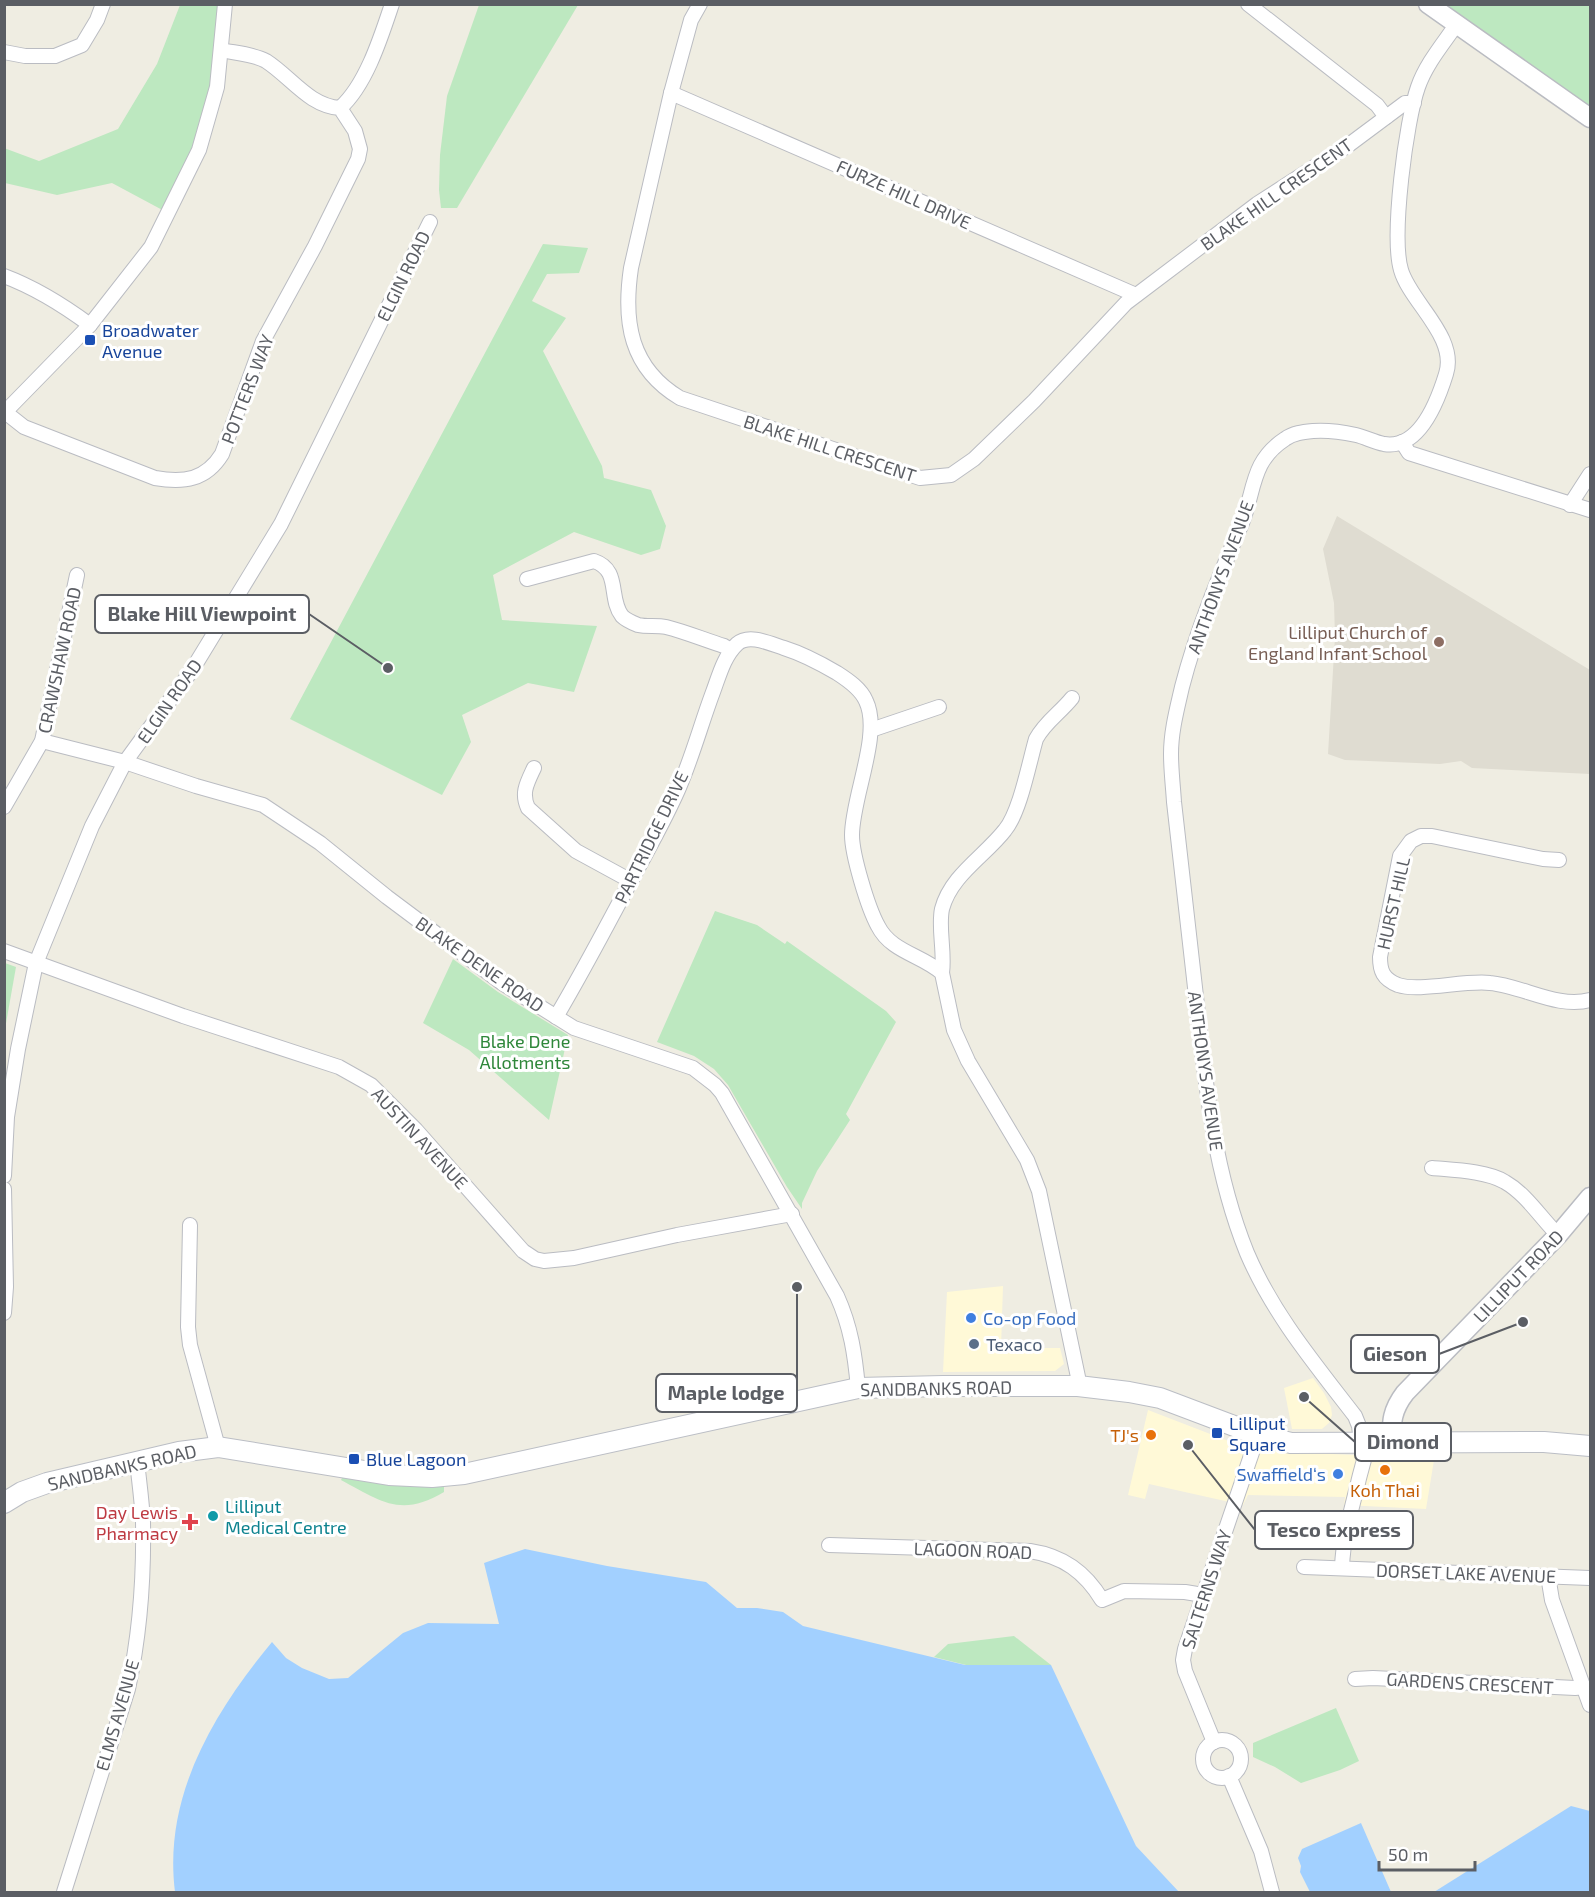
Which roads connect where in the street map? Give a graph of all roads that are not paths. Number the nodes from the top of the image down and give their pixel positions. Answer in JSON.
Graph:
{"nodes":[{"id":1,"x":103,"y":4,"type":"edge"},
{"id":2,"x":225,"y":4,"type":"edge"},
{"id":3,"x":393,"y":4,"type":"edge"},
{"id":4,"x":700,"y":4,"type":"edge"},
{"id":5,"x":1248,"y":4,"type":"edge"},
{"id":6,"x":1428,"y":4,"type":"edge"},
{"id":7,"x":1456,"y":24,"type":"junction"},
{"id":8,"x":221,"y":50,"type":"junction"},
{"id":9,"x":4,"y":52,"type":"edge"},
{"id":10,"x":671,"y":93,"type":"junction"},
{"id":11,"x":1414,"y":103,"type":"junction"},
{"id":12,"x":340,"y":108,"type":"junction"},
{"id":13,"x":1386,"y":117,"type":"junction"},
{"id":14,"x":1590,"y":118,"type":"edge"},
{"id":15,"x":430,"y":222,"type":"dead end"},
{"id":16,"x":4,"y":276,"type":"edge"},
{"id":17,"x":1136,"y":295,"type":"junction"},
{"id":18,"x":90,"y":325,"type":"junction"},
{"id":19,"x":5,"y":413,"type":"edge"},
{"id":20,"x":1402,"y":442,"type":"junction"},
{"id":21,"x":1590,"y":474,"type":"edge"},
{"id":22,"x":1570,"y":505,"type":"junction"},
{"id":23,"x":1590,"y":510,"type":"edge"},
{"id":24,"x":77,"y":575,"type":"dead end"},
{"id":25,"x":527,"y":579,"type":"dead end"},
{"id":26,"x":732,"y":651,"type":"junction"},
{"id":27,"x":1072,"y":698,"type":"dead end"},
{"id":28,"x":939,"y":707,"type":"dead end"},
{"id":29,"x":871,"y":730,"type":"junction"},
{"id":30,"x":42,"y":741,"type":"junction"},
{"id":31,"x":125,"y":762,"type":"junction"},
{"id":32,"x":534,"y":768,"type":"dead end"},
{"id":33,"x":4,"y":807,"type":"edge"},
{"id":34,"x":1559,"y":860,"type":"dead end"},
{"id":35,"x":631,"y":881,"type":"junction"},
{"id":36,"x":4,"y":951,"type":"edge"},
{"id":37,"x":36,"y":963,"type":"junction"},
{"id":38,"x":942,"y":973,"type":"junction"},
{"id":39,"x":1590,"y":1000,"type":"edge"},
{"id":40,"x":556,"y":1017,"type":"junction"},
{"id":41,"x":1432,"y":1168,"type":"dead end"},
{"id":42,"x":4,"y":1176,"type":"edge"},
{"id":43,"x":4,"y":1189,"type":"edge"},
{"id":44,"x":1590,"y":1197,"type":"edge"},
{"id":45,"x":792,"y":1214,"type":"junction"},
{"id":46,"x":190,"y":1225,"type":"dead end"},
{"id":47,"x":1558,"y":1235,"type":"junction"},
{"id":48,"x":4,"y":1313,"type":"edge"},
{"id":49,"x":1078,"y":1386,"type":"junction"},
{"id":50,"x":858,"y":1388,"type":"junction"},
{"id":51,"x":1258,"y":1435,"type":"junction"},
{"id":52,"x":1364,"y":1442,"type":"junction"},
{"id":53,"x":1392,"y":1442,"type":"junction"},
{"id":54,"x":1590,"y":1446,"type":"edge"},
{"id":55,"x":218,"y":1447,"type":"junction"},
{"id":56,"x":137,"y":1461,"type":"junction"},
{"id":57,"x":4,"y":1503,"type":"edge"},
{"id":58,"x":829,"y":1545,"type":"dead end"},
{"id":59,"x":1304,"y":1567,"type":"dead end"},
{"id":60,"x":1342,"y":1567,"type":"junction"},
{"id":61,"x":1548,"y":1576,"type":"junction"},
{"id":62,"x":1590,"y":1578,"type":"edge"},
{"id":63,"x":1203,"y":1595,"type":"junction"},
{"id":64,"x":1355,"y":1679,"type":"dead end"},
{"id":65,"x":1584,"y":1687,"type":"junction"},
{"id":66,"x":1590,"y":1704,"type":"edge"},
{"id":67,"x":1214,"y":1742,"type":"junction"},
{"id":68,"x":1229,"y":1776,"type":"junction"},
{"id":69,"x":64,"y":1893,"type":"edge"},
{"id":70,"x":1272,"y":1893,"type":"edge"}],
"edges":[{"from":1,"to":9,"type":"street"},
{"from":2,"to":8,"type":"street"},
{"from":3,"to":12,"type":"street"},
{"from":4,"to":10,"type":"street","name":"BLAKE HILL CRESCENT"},
{"from":5,"to":13,"type":"street"},
{"from":6,"to":7,"type":"street"},
{"from":7,"to":11,"type":"street"},
{"from":7,"to":14,"type":"street"},
{"from":8,"to":12,"type":"street"},
{"from":8,"to":18,"type":"street"},
{"from":10,"to":17,"type":"street","name":"FURZE HILL DRIVE"},
{"from":10,"to":17,"type":"street","name":"BLAKE HILL CRESCENT"},
{"from":11,"to":13,"type":"street","name":"BLAKE HILL CRESCENT"},
{"from":11,"to":20,"type":"street"},
{"from":12,"to":19,"type":"street","name":"POTTERS WAY"},
{"from":13,"to":17,"type":"street","name":"BLAKE HILL CRESCENT"},
{"from":15,"to":31,"type":"street","name":"ELGIN ROAD"},
{"from":16,"to":18,"type":"street"},
{"from":18,"to":19,"type":"street"},
{"from":20,"to":22,"type":"street"},
{"from":20,"to":52,"type":"street","name":"ANTHONYS AVENUE"},
{"from":21,"to":22,"type":"street"},
{"from":22,"to":23,"type":"street"},
{"from":24,"to":30,"type":"street","name":"CRAWSHAW ROAD"},
{"from":25,"to":26,"type":"street"},
{"from":26,"to":29,"type":"street"},
{"from":26,"to":35,"type":"street","name":"PARTRIDGE DRIVE"},
{"from":27,"to":38,"type":"street"},
{"from":28,"to":29,"type":"street"},
{"from":29,"to":38,"type":"street"},
{"from":30,"to":31,"type":"street","name":"BLAKE DENE ROAD"},
{"from":30,"to":33,"type":"street","name":"CRAWSHAW ROAD"},
{"from":31,"to":37,"type":"street","name":"ELGIN ROAD"},
{"from":31,"to":40,"type":"street","name":"BLAKE DENE ROAD"},
{"from":32,"to":35,"type":"street"},
{"from":34,"to":39,"type":"street","name":"HURST HILL"},
{"from":35,"to":40,"type":"street","name":"PARTRIDGE DRIVE"},
{"from":36,"to":37,"type":"street","name":"AUSTIN AVENUE"},
{"from":37,"to":42,"type":"street","name":"ELGIN ROAD"},
{"from":37,"to":45,"type":"street","name":"AUSTIN AVENUE"},
{"from":38,"to":49,"type":"street"},
{"from":40,"to":45,"type":"street","name":"BLAKE DENE ROAD"},
{"from":41,"to":47,"type":"street"},
{"from":43,"to":48,"type":"street"},
{"from":44,"to":47,"type":"street","name":"LILLIPUT ROAD"},
{"from":45,"to":50,"type":"street","name":"BLAKE DENE ROAD"},
{"from":46,"to":55,"type":"street"},
{"from":47,"to":53,"type":"street","name":"LILLIPUT ROAD"},
{"from":49,"to":50,"type":"main road","name":"SANDBANKS ROAD"},
{"from":49,"to":51,"type":"main road","name":"SANDBANKS ROAD"},
{"from":50,"to":55,"type":"main road","name":"SANDBANKS ROAD"},
{"from":51,"to":52,"type":"main road","name":"SANDBANKS ROAD"},
{"from":51,"to":63,"type":"street","name":"SALTERNS WAY"},
{"from":52,"to":53,"type":"main road","name":"SANDBANKS ROAD"},
{"from":52,"to":60,"type":"street"},
{"from":53,"to":54,"type":"main road","name":"SANDBANKS ROAD"},
{"from":55,"to":56,"type":"main road","name":"SANDBANKS ROAD"},
{"from":56,"to":57,"type":"main road","name":"SANDBANKS ROAD"},
{"from":56,"to":69,"type":"street","name":"ELMS AVENUE"},
{"from":58,"to":63,"type":"street","name":"LAGOON ROAD"},
{"from":59,"to":60,"type":"street","name":"DORSET LAKE AVENUE"},
{"from":60,"to":61,"type":"street","name":"DORSET LAKE AVENUE"},
{"from":61,"to":62,"type":"street","name":"DORSET LAKE AVENUE"},
{"from":61,"to":65,"type":"street"},
{"from":63,"to":67,"type":"street","name":"SALTERNS WAY"},
{"from":64,"to":65,"type":"street","name":"GARDENS CRESCENT"},
{"from":65,"to":66,"type":"street"},
{"from":67,"to":68,"type":"street"},
{"from":67,"to":68,"type":"street"},
{"from":68,"to":70,"type":"street"}]}
